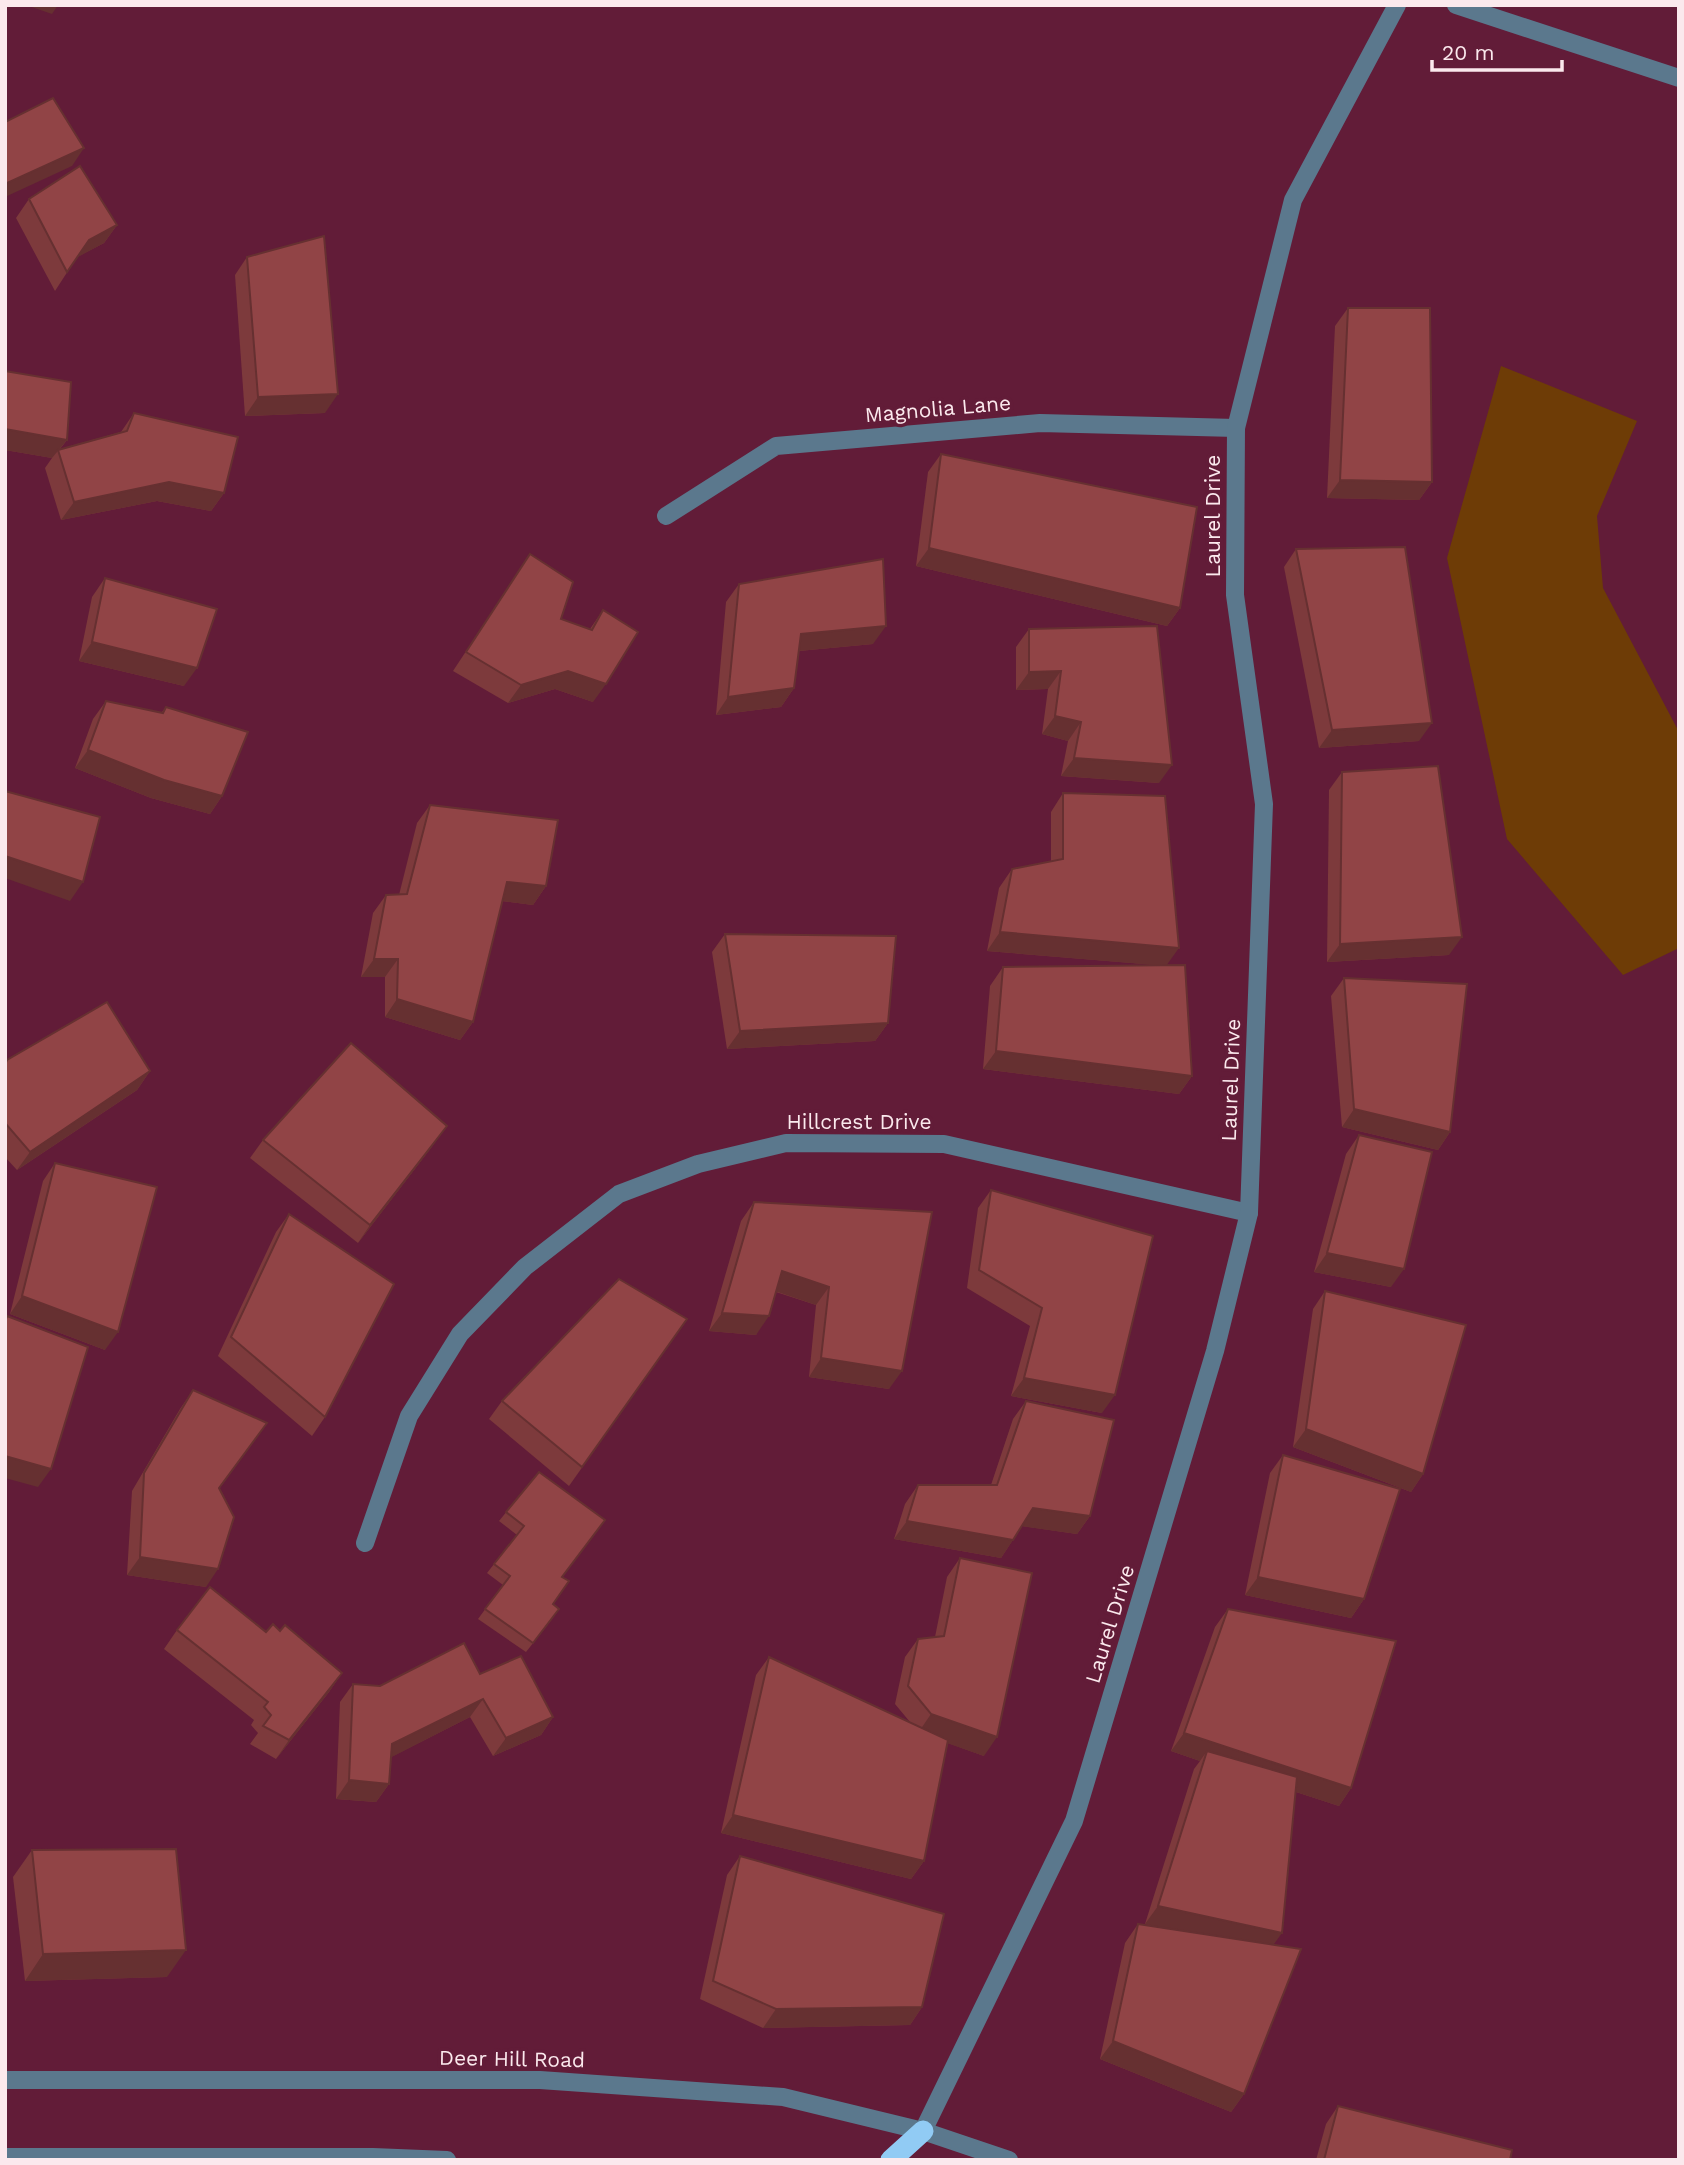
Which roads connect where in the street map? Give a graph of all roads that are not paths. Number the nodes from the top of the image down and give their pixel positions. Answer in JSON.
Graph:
{"nodes":[{"id":1,"x":1397,"y":5,"type":"edge"},
{"id":2,"x":1456,"y":5,"type":"edge"},
{"id":3,"x":1679,"y":78,"type":"edge"},
{"id":4,"x":1236,"y":428,"type":"junction"},
{"id":5,"x":666,"y":516,"type":"dead end"},
{"id":6,"x":1250,"y":1213,"type":"junction"},
{"id":7,"x":365,"y":1543,"type":"dead end"},
{"id":8,"x":5,"y":2080,"type":"edge"},
{"id":9,"x":923,"y":2131,"type":"junction"},
{"id":10,"x":5,"y":2157,"type":"edge"},
{"id":11,"x":326,"y":2159,"type":"edge"},
{"id":12,"x":447,"y":2160,"type":"edge"},
{"id":13,"x":891,"y":2160,"type":"edge"},
{"id":14,"x":918,"y":2160,"type":"edge"},
{"id":15,"x":1009,"y":2160,"type":"edge"}],
"edges":[{"from":1,"to":4,"type":"street","name":"Laurel Drive"},
{"from":2,"to":3,"type":"street"},
{"from":4,"to":5,"type":"street","name":"Magnolia Lane"},
{"from":4,"to":6,"type":"street","name":"Laurel Drive"},
{"from":6,"to":7,"type":"street","name":"Hillcrest Drive"},
{"from":6,"to":9,"type":"street","name":"Laurel Drive"},
{"from":8,"to":9,"type":"street","name":"Deer Hill Road"},
{"from":9,"to":13,"type":"highway"},
{"from":9,"to":14,"type":"highway"},
{"from":9,"to":15,"type":"street","name":"Deer Hill Road"},
{"from":10,"to":11,"type":"street"},
{"from":11,"to":12,"type":"street"}]}
